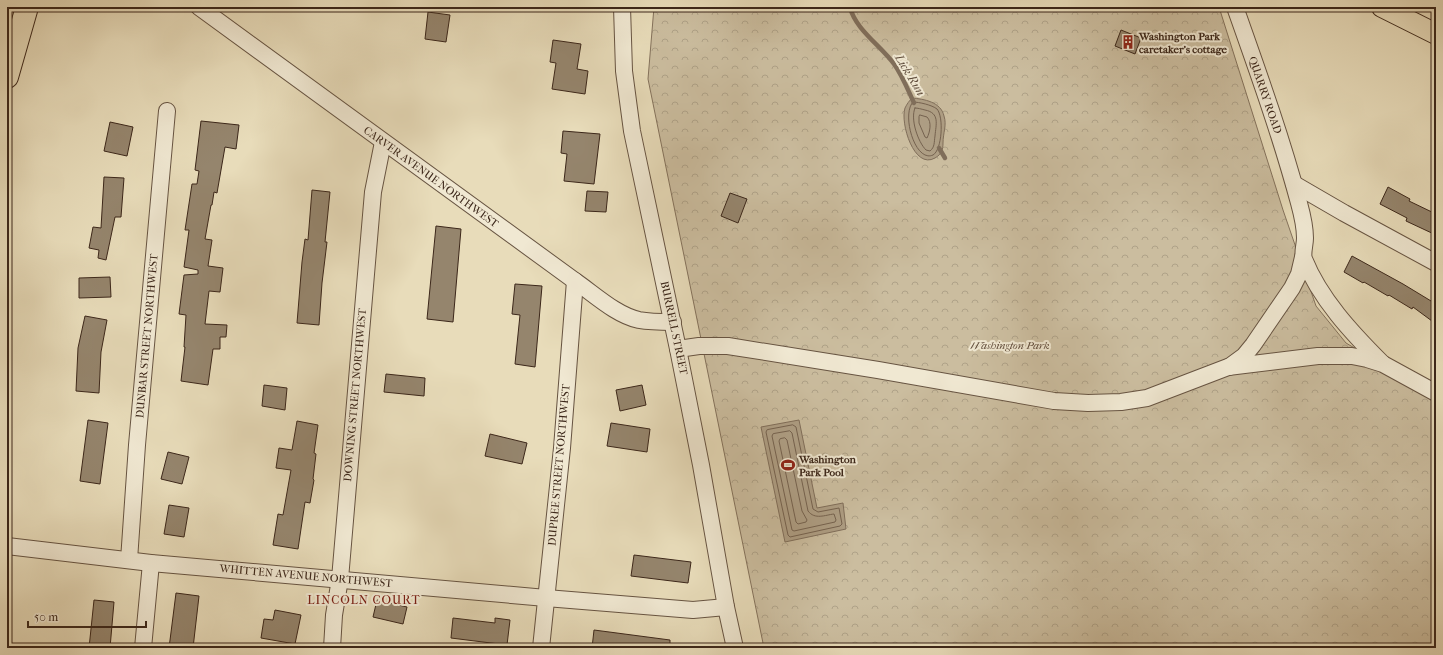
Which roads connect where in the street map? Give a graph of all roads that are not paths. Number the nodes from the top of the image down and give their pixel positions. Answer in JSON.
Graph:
{"nodes":[{"id":1,"x":27,"y":7,"type":"edge"},
{"id":2,"x":199,"y":7,"type":"edge"},
{"id":3,"x":622,"y":7,"type":"edge"},
{"id":4,"x":1234,"y":7,"type":"edge"},
{"id":5,"x":1382,"y":7,"type":"edge"},
{"id":6,"x":1436,"y":34,"type":"edge"},
{"id":7,"x":7,"y":77,"type":"edge"},
{"id":8,"x":167,"y":111,"type":"dead end"},
{"id":9,"x":383,"y":142,"type":"junction"},
{"id":10,"x":1294,"y":184,"type":"junction"},
{"id":11,"x":1303,"y":257,"type":"junction"},
{"id":12,"x":1436,"y":263,"type":"edge"},
{"id":13,"x":575,"y":281,"type":"junction"},
{"id":14,"x":673,"y":322,"type":"junction"},
{"id":15,"x":678,"y":349,"type":"junction"},
{"id":16,"x":1383,"y":364,"type":"junction"},
{"id":17,"x":1228,"y":367,"type":"junction"},
{"id":18,"x":1436,"y":393,"type":"edge"},
{"id":19,"x":7,"y":546,"type":"edge"},
{"id":20,"x":129,"y":560,"type":"junction"},
{"id":21,"x":151,"y":563,"type":"junction"},
{"id":22,"x":340,"y":579,"type":"junction"},
{"id":23,"x":546,"y":598,"type":"junction"},
{"id":24,"x":726,"y":607,"type":"junction"},
{"id":25,"x":143,"y":648,"type":"edge"},
{"id":26,"x":332,"y":648,"type":"edge"},
{"id":27,"x":541,"y":648,"type":"edge"},
{"id":28,"x":735,"y":648,"type":"edge"}],
"edges":[{"from":1,"to":7,"type":"highway"},
{"from":2,"to":9,"type":"street","name":"CARVER AVENUE NORTHWEST"},
{"from":3,"to":14,"type":"street","name":"BURRELL STREET"},
{"from":4,"to":10,"type":"street","name":"QUARRY ROAD"},
{"from":5,"to":6,"type":"main road"},
{"from":8,"to":20,"type":"street","name":"DUNBAR STREET NORTHWEST"},
{"from":9,"to":13,"type":"street","name":"CARVER AVENUE NORTHWEST"},
{"from":9,"to":22,"type":"street","name":"DOWNING STREET NORTHWEST"},
{"from":10,"to":11,"type":"street","name":"QUARRY ROAD"},
{"from":10,"to":12,"type":"street"},
{"from":11,"to":16,"type":"street"},
{"from":11,"to":17,"type":"street","name":"QUARRY ROAD"},
{"from":13,"to":14,"type":"street","name":"CARVER AVENUE NORTHWEST"},
{"from":13,"to":23,"type":"street","name":"DUPREE STREET NORTHWEST"},
{"from":14,"to":15,"type":"street","name":"BURRELL STREET"},
{"from":15,"to":17,"type":"street"},
{"from":15,"to":24,"type":"street","name":"BURRELL STREET"},
{"from":16,"to":17,"type":"street"},
{"from":16,"to":18,"type":"street"},
{"from":19,"to":20,"type":"street","name":"WHITTEN AVENUE NORTHWEST"},
{"from":20,"to":21,"type":"street","name":"WHITTEN AVENUE NORTHWEST"},
{"from":21,"to":22,"type":"street","name":"WHITTEN AVENUE NORTHWEST"},
{"from":21,"to":25,"type":"street"},
{"from":22,"to":23,"type":"street","name":"WHITTEN AVENUE NORTHWEST"},
{"from":22,"to":26,"type":"street","name":"DOWNING STREET NORTHWEST"},
{"from":23,"to":24,"type":"street","name":"WHITTEN AVENUE NORTHWEST"},
{"from":23,"to":27,"type":"street","name":"DUPREE STREET NORTHWEST"},
{"from":24,"to":28,"type":"street","name":"BURRELL STREET"}]}
